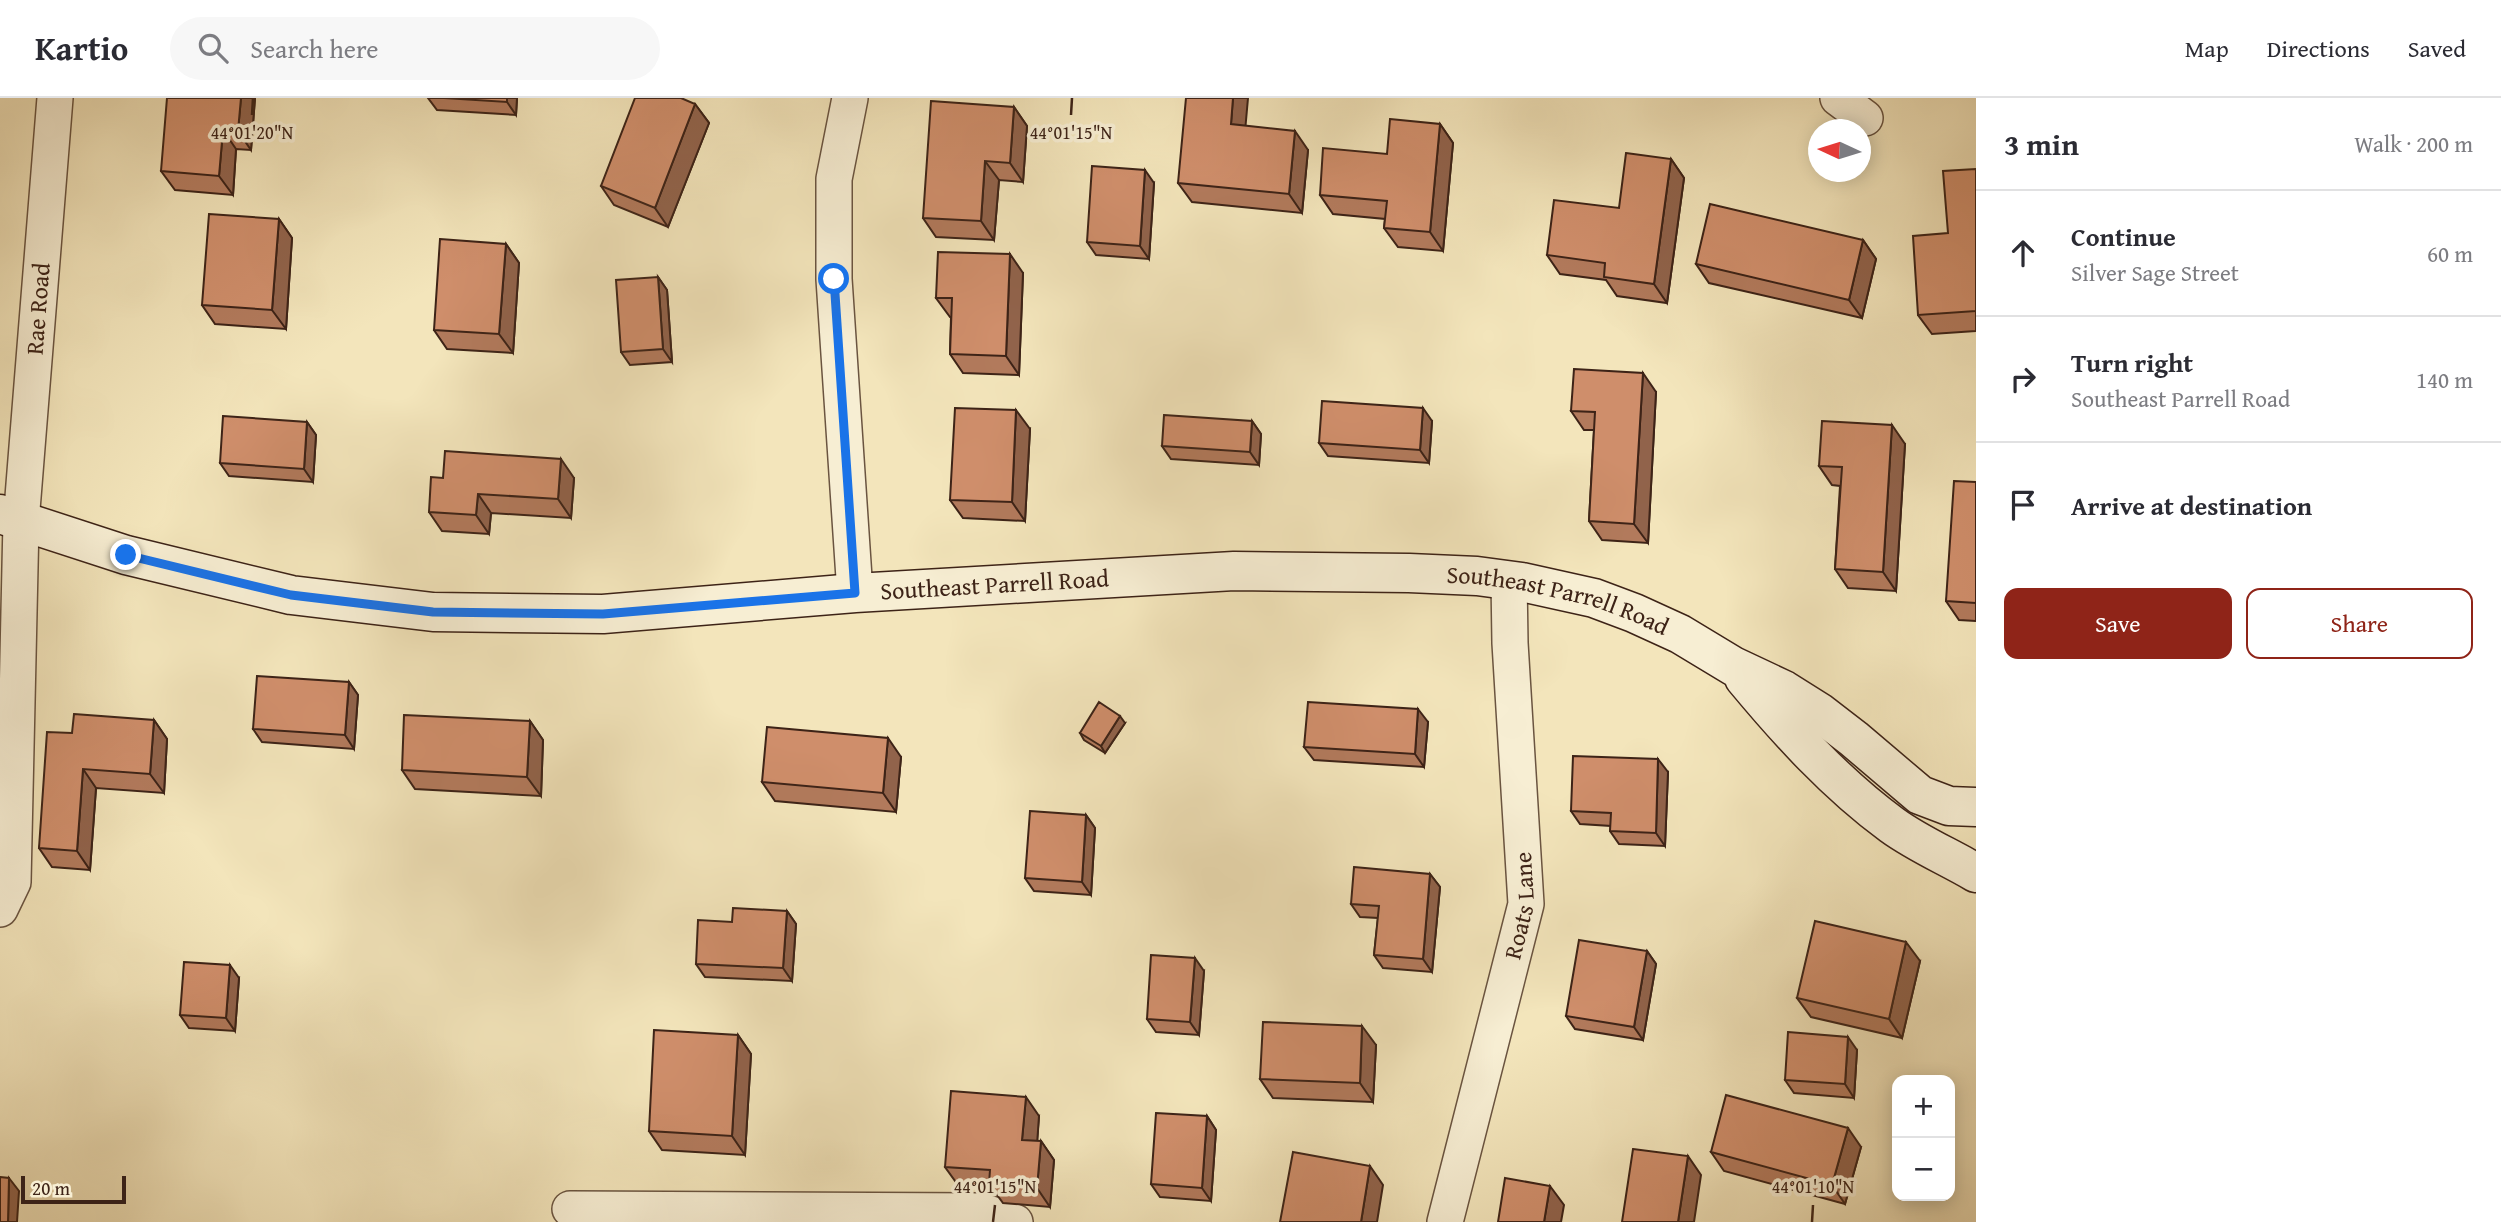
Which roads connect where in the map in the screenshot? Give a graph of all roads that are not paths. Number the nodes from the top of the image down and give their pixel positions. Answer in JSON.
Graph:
{"nodes":[{"id":1,"x":55,"y":98,"type":"edge"},
{"id":2,"x":846,"y":99,"type":"edge"},
{"id":3,"x":11,"y":518,"type":"edge"},
{"id":4,"x":1509,"y":580,"type":"junction"},
{"id":5,"x":855,"y":593,"type":"junction"},
{"id":6,"x":1733,"y":666,"type":"junction"},
{"id":7,"x":1976,"y":807,"type":"edge"},
{"id":8,"x":1976,"y":873,"type":"edge"},
{"id":9,"x":0,"y":909,"type":"edge"},
{"id":10,"x":570,"y":1209,"type":"dead end"},
{"id":11,"x":1015,"y":1222,"type":"edge"},
{"id":12,"x":1445,"y":1222,"type":"edge"}],
"edges":[{"from":1,"to":3,"type":"street","name":"Rae Road"},
{"from":2,"to":5,"type":"street"},
{"from":3,"to":5,"type":"street","name":"Southeast Parrell Road"},
{"from":3,"to":9,"type":"street","name":"Rae Road"},
{"from":4,"to":5,"type":"street","name":"Southeast Parrell Road"},
{"from":4,"to":6,"type":"street","name":"Southeast Parrell Road"},
{"from":4,"to":12,"type":"street","name":"Roats Lane"},
{"from":6,"to":7,"type":"street","name":"Southeast Parrell Road"},
{"from":6,"to":8,"type":"street","name":"Southeast Parrell Road"},
{"from":10,"to":11,"type":"street"}]}
